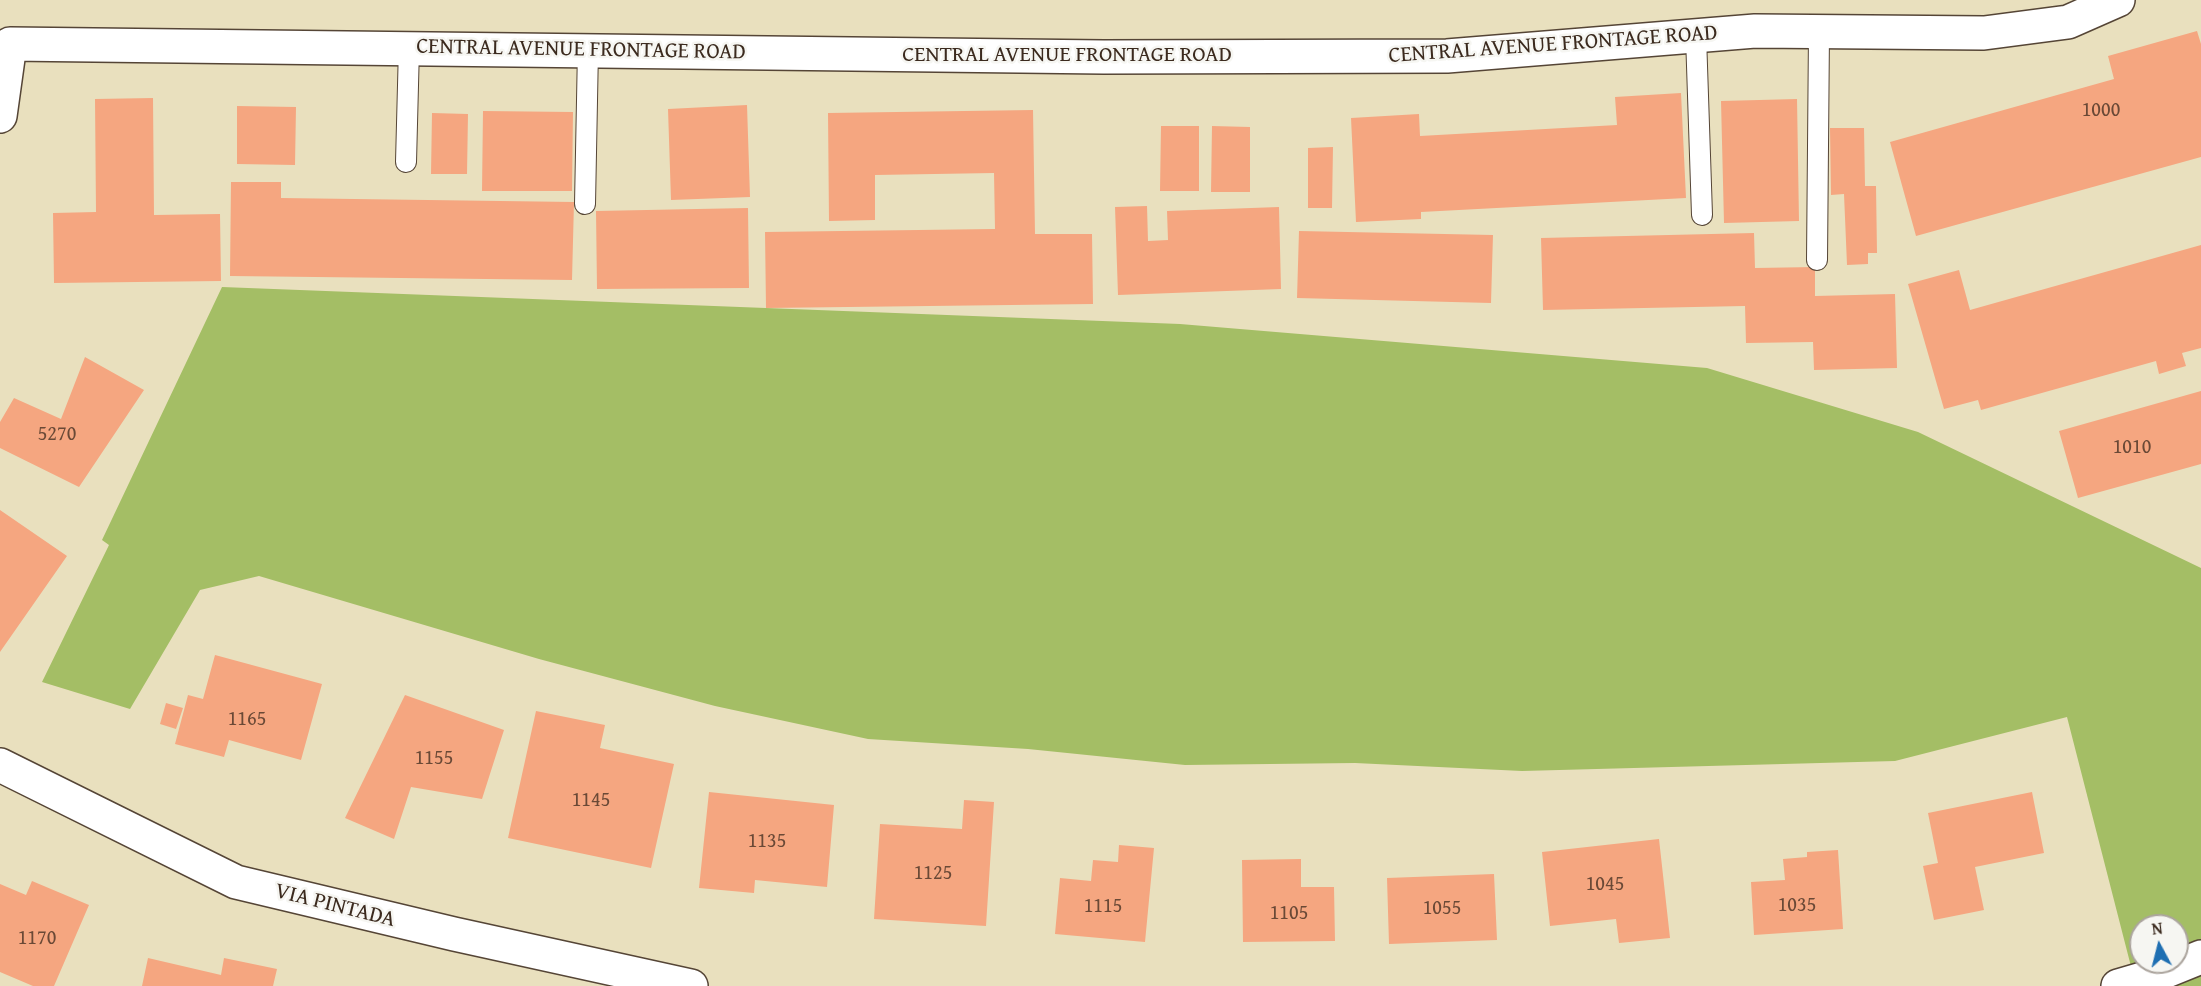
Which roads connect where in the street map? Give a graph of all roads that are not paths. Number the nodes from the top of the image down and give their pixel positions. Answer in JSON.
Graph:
{"nodes":[{"id":1,"x":2118,"y":0,"type":"edge"},
{"id":2,"x":1818,"y":32,"type":"junction"},
{"id":3,"x":1696,"y":36,"type":"junction"},
{"id":4,"x":409,"y":47,"type":"junction"},
{"id":5,"x":588,"y":49,"type":"junction"},
{"id":6,"x":0,"y":116,"type":"edge"},
{"id":7,"x":406,"y":162,"type":"dead end"},
{"id":8,"x":585,"y":204,"type":"dead end"},
{"id":9,"x":1702,"y":215,"type":"dead end"},
{"id":10,"x":1817,"y":260,"type":"dead end"},
{"id":11,"x":0,"y":765,"type":"edge"},
{"id":12,"x":2201,"y":957,"type":"edge"},
{"id":13,"x":690,"y":986,"type":"edge"},
{"id":14,"x":2118,"y":986,"type":"edge"}],
"edges":[{"from":1,"to":2,"type":"street","name":"CENTRAL AVENUE FRONTAGE ROAD"},
{"from":2,"to":3,"type":"street","name":"CENTRAL AVENUE FRONTAGE ROAD"},
{"from":2,"to":10,"type":"lane"},
{"from":3,"to":5,"type":"street","name":"CENTRAL AVENUE FRONTAGE ROAD"},
{"from":3,"to":9,"type":"lane"},
{"from":4,"to":5,"type":"street","name":"CENTRAL AVENUE FRONTAGE ROAD"},
{"from":4,"to":6,"type":"street","name":"CENTRAL AVENUE FRONTAGE ROAD"},
{"from":4,"to":7,"type":"lane"},
{"from":5,"to":8,"type":"lane"},
{"from":11,"to":13,"type":"street","name":"VIA PINTADA"},
{"from":12,"to":14,"type":"street"}]}
